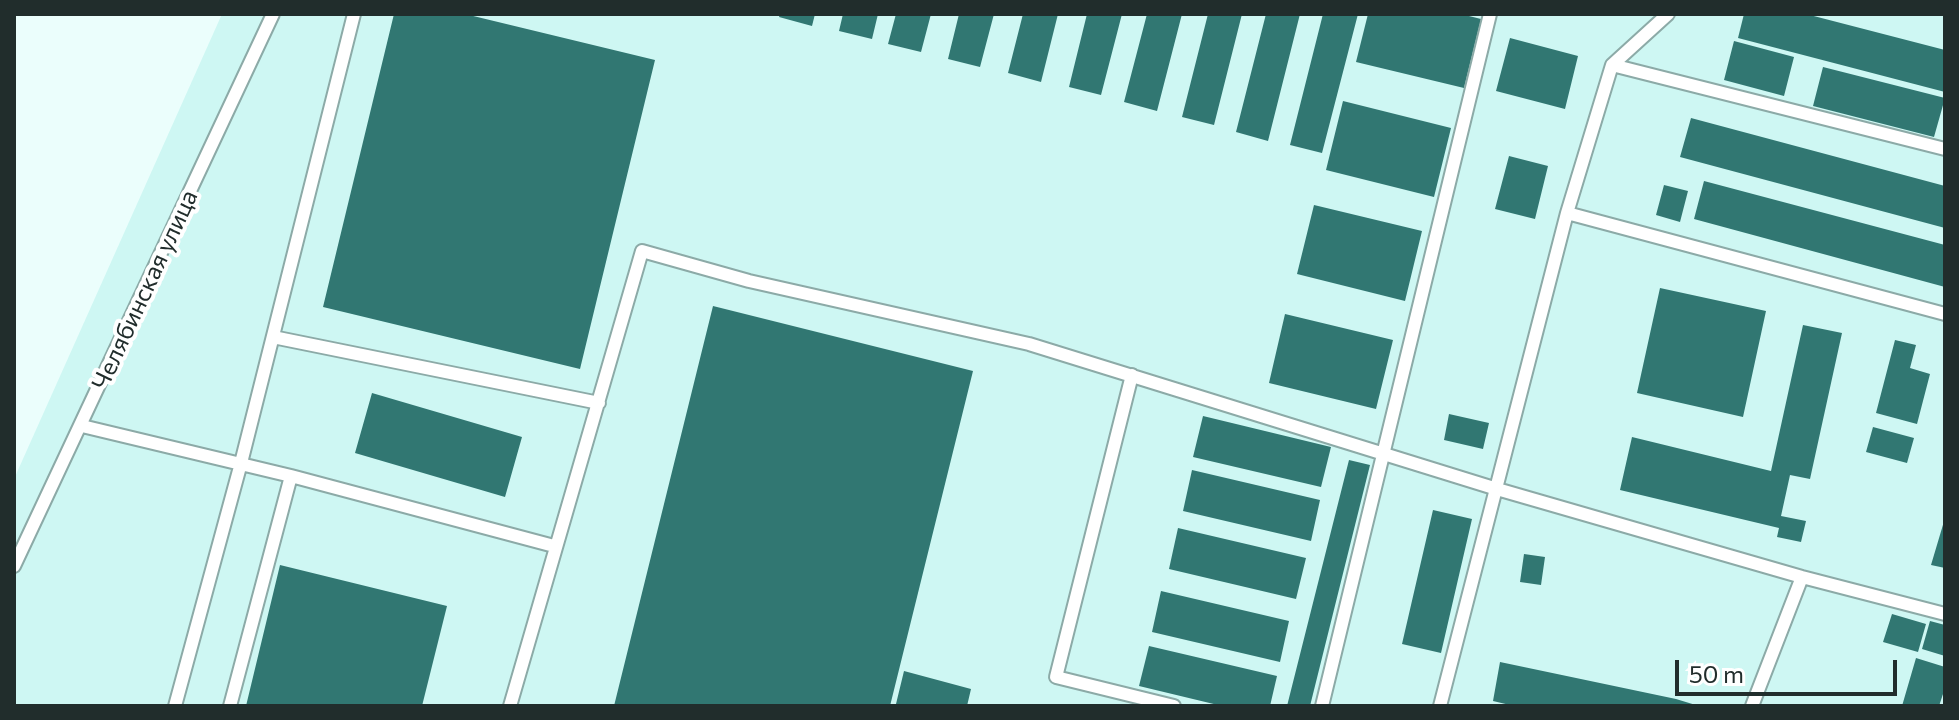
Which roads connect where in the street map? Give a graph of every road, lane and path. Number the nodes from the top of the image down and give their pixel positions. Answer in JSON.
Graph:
{"nodes":[{"id":1,"x":273,"y":14,"type":"edge"},
{"id":2,"x":354,"y":14,"type":"edge"},
{"id":3,"x":1490,"y":14,"type":"edge"},
{"id":4,"x":1668,"y":14,"type":"edge"},
{"id":5,"x":1612,"y":65,"type":"junction"},
{"id":6,"x":1945,"y":149,"type":"edge"},
{"id":7,"x":1567,"y":213,"type":"junction"},
{"id":8,"x":1945,"y":314,"type":"edge"},
{"id":9,"x":273,"y":337,"type":"junction"},
{"id":10,"x":1132,"y":375,"type":"junction"},
{"id":11,"x":599,"y":403,"type":"junction"},
{"id":12,"x":82,"y":426,"type":"junction"},
{"id":13,"x":1383,"y":452,"type":"junction"},
{"id":14,"x":241,"y":463,"type":"junction"},
{"id":15,"x":291,"y":476,"type":"junction"},
{"id":16,"x":1497,"y":489,"type":"junction"},
{"id":17,"x":554,"y":546,"type":"junction"},
{"id":18,"x":14,"y":566,"type":"edge"},
{"id":19,"x":1802,"y":577,"type":"junction"},
{"id":20,"x":1945,"y":614,"type":"edge"},
{"id":21,"x":175,"y":706,"type":"edge"},
{"id":22,"x":230,"y":706,"type":"edge"},
{"id":23,"x":510,"y":706,"type":"edge"},
{"id":24,"x":1174,"y":706,"type":"edge"},
{"id":25,"x":1322,"y":706,"type":"edge"},
{"id":26,"x":1440,"y":706,"type":"edge"},
{"id":27,"x":1752,"y":706,"type":"edge"}],
"edges":[{"from":1,"to":12,"type":"lane","name":"Челябинская улица"},
{"from":2,"to":9,"type":"lane"},
{"from":3,"to":13,"type":"lane"},
{"from":4,"to":5,"type":"lane"},
{"from":5,"to":6,"type":"lane"},
{"from":5,"to":7,"type":"lane"},
{"from":7,"to":8,"type":"lane"},
{"from":7,"to":16,"type":"lane"},
{"from":9,"to":11,"type":"lane"},
{"from":9,"to":14,"type":"lane"},
{"from":10,"to":11,"type":"lane"},
{"from":10,"to":13,"type":"lane"},
{"from":10,"to":24,"type":"lane"},
{"from":11,"to":17,"type":"lane"},
{"from":12,"to":14,"type":"lane"},
{"from":12,"to":18,"type":"lane","name":"Челябинская улица"},
{"from":13,"to":16,"type":"lane"},
{"from":13,"to":25,"type":"lane"},
{"from":14,"to":15,"type":"lane"},
{"from":14,"to":21,"type":"lane"},
{"from":15,"to":17,"type":"lane"},
{"from":15,"to":22,"type":"lane"},
{"from":16,"to":19,"type":"lane"},
{"from":16,"to":26,"type":"lane"},
{"from":17,"to":23,"type":"lane"},
{"from":19,"to":20,"type":"lane"},
{"from":19,"to":27,"type":"lane"}]}
